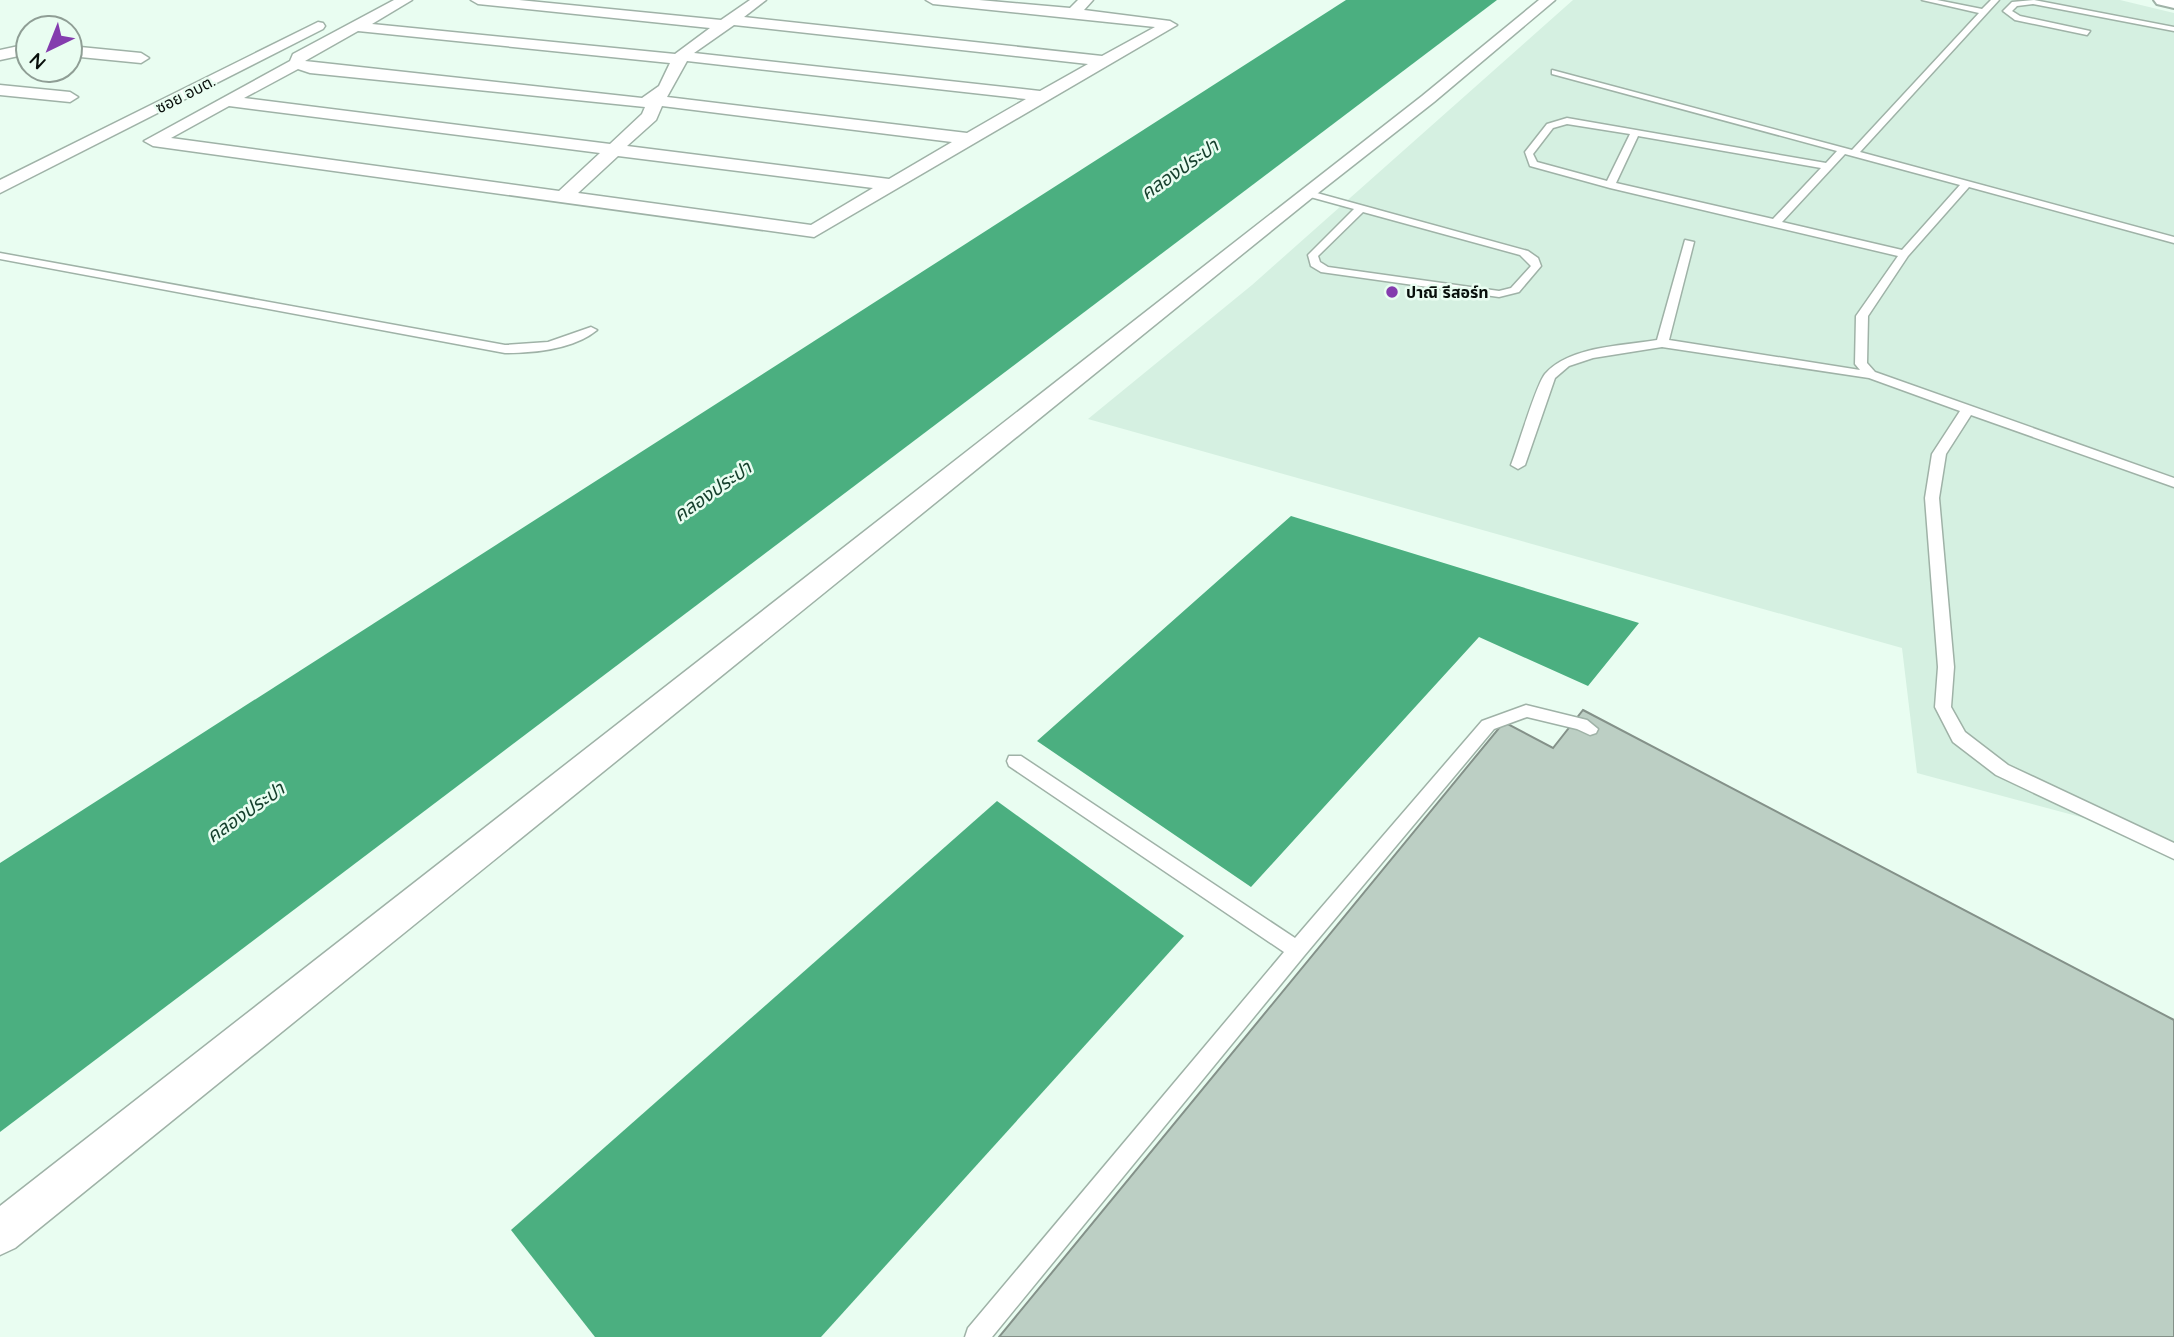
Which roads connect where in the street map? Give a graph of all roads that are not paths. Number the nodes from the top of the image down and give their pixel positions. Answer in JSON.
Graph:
{"nodes":[{"id":1,"x":370,"y":0,"type":"edge"},
{"id":2,"x":405,"y":0,"type":"edge"},
{"id":3,"x":478,"y":0,"type":"edge"},
{"id":4,"x":759,"y":0,"type":"edge"},
{"id":5,"x":933,"y":0,"type":"edge"},
{"id":6,"x":1086,"y":0,"type":"edge"},
{"id":7,"x":1548,"y":0,"type":"edge"},
{"id":8,"x":1926,"y":0,"type":"edge"},
{"id":9,"x":1995,"y":0,"type":"edge"},
{"id":10,"x":2163,"y":0,"type":"edge"},
{"id":11,"x":2174,"y":3,"type":"edge"},
{"id":12,"x":1021,"y":4,"type":"edge"},
{"id":13,"x":1984,"y":12,"type":"junction"},
{"id":14,"x":1073,"y":13,"type":"junction"},
{"id":15,"x":344,"y":19,"type":"junction"},
{"id":16,"x":727,"y":22,"type":"junction"},
{"id":17,"x":2174,"y":29,"type":"edge"},
{"id":18,"x":2088,"y":33,"type":"dead end"},
{"id":19,"x":84,"y":52,"type":"edge"},
{"id":20,"x":141,"y":58,"type":"dead end"},
{"id":21,"x":680,"y":58,"type":"junction"},
{"id":22,"x":1103,"y":61,"type":"junction"},
{"id":23,"x":297,"y":63,"type":"junction"},
{"id":24,"x":1555,"y":72,"type":"dead end"},
{"id":25,"x":0,"y":90,"type":"edge"},
{"id":26,"x":1042,"y":96,"type":"junction"},
{"id":27,"x":69,"y":97,"type":"dead end"},
{"id":28,"x":656,"y":100,"type":"junction"},
{"id":29,"x":228,"y":101,"type":"junction"},
{"id":30,"x":1636,"y":131,"type":"junction"},
{"id":31,"x":970,"y":139,"type":"junction"},
{"id":32,"x":612,"y":150,"type":"junction"},
{"id":33,"x":1848,"y":151,"type":"junction"},
{"id":34,"x":1829,"y":166,"type":"junction"},
{"id":35,"x":1967,"y":183,"type":"junction"},
{"id":36,"x":891,"y":185,"type":"junction"},
{"id":37,"x":1610,"y":185,"type":"junction"},
{"id":38,"x":0,"y":187,"type":"edge"},
{"id":39,"x":1306,"y":193,"type":"junction"},
{"id":40,"x":563,"y":197,"type":"junction"},
{"id":41,"x":1361,"y":208,"type":"junction"},
{"id":42,"x":1775,"y":223,"type":"junction"},
{"id":43,"x":2174,"y":240,"type":"edge"},
{"id":44,"x":1689,"y":242,"type":"dead end"},
{"id":45,"x":1904,"y":254,"type":"junction"},
{"id":46,"x":0,"y":256,"type":"edge"},
{"id":47,"x":591,"y":330,"type":"dead end"},
{"id":48,"x":1662,"y":343,"type":"junction"},
{"id":49,"x":1871,"y":375,"type":"junction"},
{"id":50,"x":1968,"y":410,"type":"junction"},
{"id":51,"x":1518,"y":465,"type":"dead end"},
{"id":52,"x":2174,"y":483,"type":"edge"},
{"id":53,"x":1605,"y":737,"type":"edge"},
{"id":54,"x":1015,"y":761,"type":"dead end"},
{"id":55,"x":2174,"y":851,"type":"edge"},
{"id":56,"x":1297,"y":950,"type":"junction"},
{"id":57,"x":0,"y":1233,"type":"edge"},
{"id":58,"x":977,"y":1337,"type":"edge"}],
"edges":[{"from":1,"to":15,"type":"street","name":"ซอย อบต."},
{"from":2,"to":15,"type":"street"},
{"from":3,"to":16,"type":"street"},
{"from":4,"to":16,"type":"street"},
{"from":5,"to":12,"type":"street"},
{"from":6,"to":14,"type":"street"},
{"from":7,"to":39,"type":"street"},
{"from":8,"to":13,"type":"lane"},
{"from":9,"to":13,"type":"lane"},
{"from":10,"to":11,"type":"main road"},
{"from":12,"to":14,"type":"street"},
{"from":13,"to":33,"type":"lane"},
{"from":14,"to":22,"type":"street"},
{"from":15,"to":21,"type":"street"},
{"from":15,"to":23,"type":"street"},
{"from":15,"to":38,"type":"street","name":"ซอย อบต."},
{"from":16,"to":21,"type":"street"},
{"from":16,"to":22,"type":"street"},
{"from":17,"to":18,"type":"lane"},
{"from":19,"to":20,"type":"street"},
{"from":21,"to":26,"type":"street"},
{"from":21,"to":28,"type":"street"},
{"from":22,"to":26,"type":"street"},
{"from":23,"to":28,"type":"street"},
{"from":23,"to":29,"type":"street"},
{"from":24,"to":33,"type":"lane"},
{"from":25,"to":27,"type":"street"},
{"from":26,"to":31,"type":"street"},
{"from":28,"to":31,"type":"street"},
{"from":28,"to":32,"type":"street"},
{"from":29,"to":32,"type":"street"},
{"from":29,"to":40,"type":"street"},
{"from":30,"to":34,"type":"lane"},
{"from":30,"to":37,"type":"lane"},
{"from":30,"to":37,"type":"lane"},
{"from":31,"to":36,"type":"street"},
{"from":32,"to":36,"type":"street"},
{"from":32,"to":40,"type":"street"},
{"from":33,"to":34,"type":"lane"},
{"from":33,"to":35,"type":"lane"},
{"from":34,"to":42,"type":"lane"},
{"from":35,"to":43,"type":"lane"},
{"from":35,"to":45,"type":"lane"},
{"from":36,"to":40,"type":"street"},
{"from":37,"to":42,"type":"lane"},
{"from":39,"to":41,"type":"lane"},
{"from":39,"to":57,"type":"street"},
{"from":41,"to":41,"type":"lane"},
{"from":42,"to":45,"type":"lane"},
{"from":44,"to":48,"type":"lane"},
{"from":45,"to":49,"type":"lane"},
{"from":46,"to":47,"type":"lane"},
{"from":48,"to":49,"type":"lane"},
{"from":48,"to":51,"type":"lane"},
{"from":49,"to":50,"type":"lane"},
{"from":50,"to":52,"type":"lane"},
{"from":50,"to":55,"type":"lane"},
{"from":53,"to":56,"type":"lane"},
{"from":54,"to":56,"type":"lane"},
{"from":56,"to":58,"type":"lane"}]}
